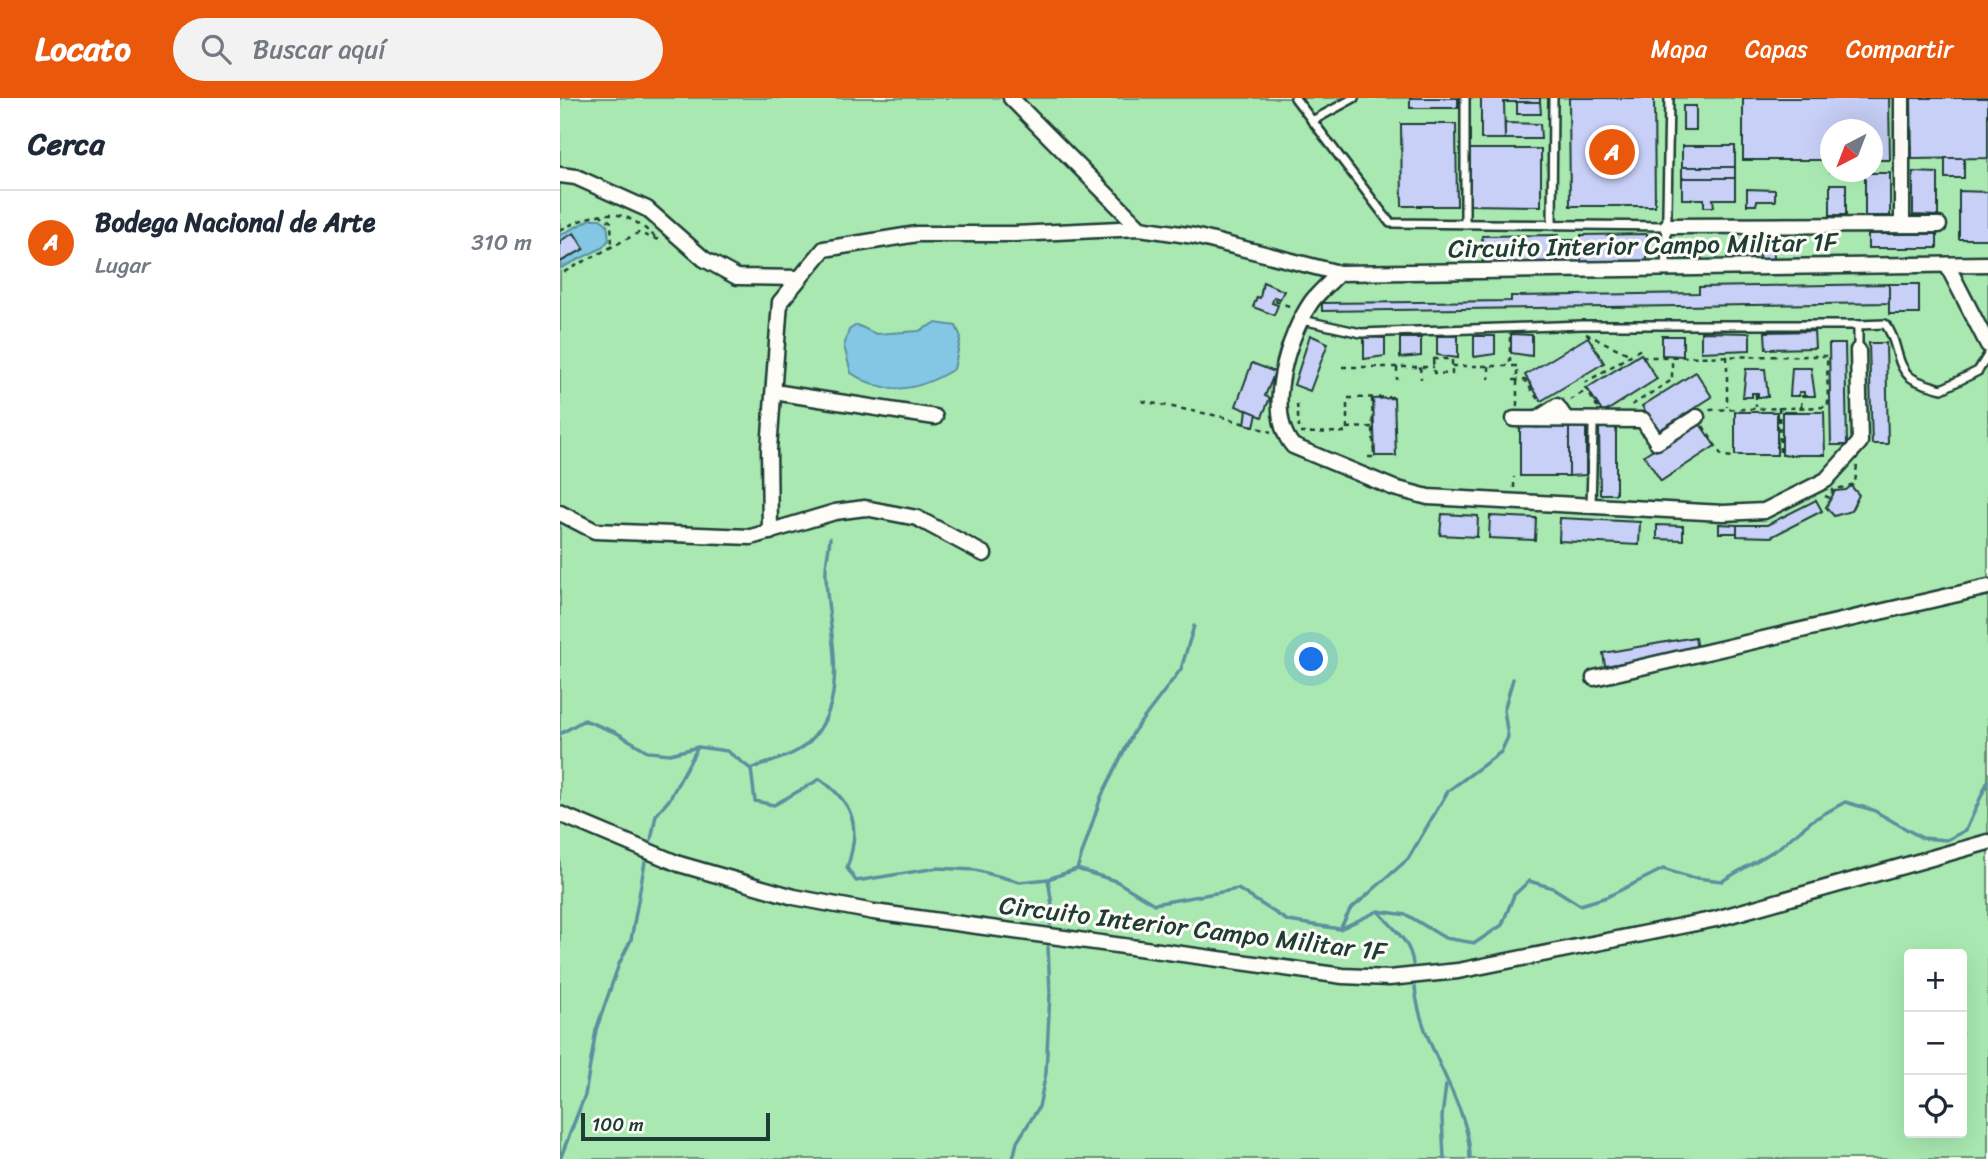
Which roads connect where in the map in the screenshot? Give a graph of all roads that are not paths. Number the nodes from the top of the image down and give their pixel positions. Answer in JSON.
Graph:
{"nodes":[{"id":1,"x":1011,"y":98,"type":"edge"},
{"id":2,"x":1295,"y":98,"type":"edge"},
{"id":3,"x":1354,"y":98,"type":"edge"},
{"id":4,"x":1465,"y":98,"type":"edge"},
{"id":5,"x":1553,"y":98,"type":"edge"},
{"id":6,"x":1669,"y":98,"type":"edge"},
{"id":7,"x":1902,"y":98,"type":"edge"},
{"id":8,"x":1312,"y":121,"type":"junction"},
{"id":9,"x":560,"y":175,"type":"edge"},
{"id":10,"x":1465,"y":224,"type":"junction"},
{"id":11,"x":1552,"y":225,"type":"junction"},
{"id":12,"x":1902,"y":225,"type":"junction"},
{"id":13,"x":1939,"y":225,"type":"dead end"},
{"id":14,"x":1667,"y":226,"type":"junction"},
{"id":15,"x":1140,"y":228,"type":"junction"},
{"id":16,"x":1988,"y":264,"type":"edge"},
{"id":17,"x":1947,"y":265,"type":"junction"},
{"id":18,"x":1666,"y":268,"type":"junction"},
{"id":19,"x":1339,"y":274,"type":"junction"},
{"id":20,"x":800,"y":278,"type":"junction"},
{"id":21,"x":1300,"y":314,"type":"junction"},
{"id":22,"x":1858,"y":325,"type":"junction"},
{"id":23,"x":1988,"y":345,"type":"edge"},
{"id":24,"x":1858,"y":350,"type":"joint"},
{"id":25,"x":1988,"y":355,"type":"edge"},
{"id":26,"x":774,"y":392,"type":"junction"},
{"id":27,"x":935,"y":417,"type":"dead end"},
{"id":28,"x":1697,"y":417,"type":"road end"},
{"id":29,"x":1516,"y":419,"type":"road end"},
{"id":30,"x":1599,"y":424,"type":"junction"},
{"id":31,"x":1591,"y":506,"type":"junction"},
{"id":32,"x":560,"y":513,"type":"edge"},
{"id":33,"x":770,"y":532,"type":"junction"},
{"id":34,"x":984,"y":554,"type":"dead end"},
{"id":35,"x":1988,"y":587,"type":"edge"},
{"id":36,"x":1594,"y":678,"type":"dead end"},
{"id":37,"x":560,"y":814,"type":"edge"},
{"id":38,"x":1988,"y":842,"type":"edge"}],
"edges":[{"from":1,"to":15,"type":"street"},
{"from":2,"to":8,"type":"lane"},
{"from":3,"to":8,"type":"lane"},
{"from":4,"to":10,"type":"lane"},
{"from":5,"to":11,"type":"lane"},
{"from":6,"to":14,"type":"lane"},
{"from":7,"to":12,"type":"street"},
{"from":8,"to":10,"type":"lane"},
{"from":9,"to":20,"type":"street"},
{"from":10,"to":11,"type":"lane"},
{"from":11,"to":14,"type":"lane"},
{"from":12,"to":13,"type":"street"},
{"from":12,"to":14,"type":"street"},
{"from":14,"to":18,"type":"lane"},
{"from":15,"to":19,"type":"street","name":"Circuito Interior Campo Militar 1F"},
{"from":15,"to":20,"type":"street","name":"Circuito Interior Campo Militar 1F"},
{"from":16,"to":17,"type":"street","name":"Circuito Interior Campo Militar 1F"},
{"from":17,"to":18,"type":"street","name":"Circuito Interior Campo Militar 1F"},
{"from":17,"to":23,"type":"street"},
{"from":18,"to":19,"type":"street","name":"Circuito Interior Campo Militar 1F"},
{"from":19,"to":21,"type":"street"},
{"from":20,"to":26,"type":"street","name":"Circuito Interior Campo Militar 1F"},
{"from":21,"to":22,"type":"lane"},
{"from":21,"to":31,"type":"street"},
{"from":22,"to":24,"type":"lane"},
{"from":22,"to":25,"type":"lane"},
{"from":24,"to":31,"type":"street"},
{"from":26,"to":27,"type":"street"},
{"from":26,"to":33,"type":"street","name":"Circuito Interior Campo Militar 1F"},
{"from":28,"to":30,"type":"street"},
{"from":29,"to":30,"type":"street"},
{"from":30,"to":31,"type":"lane"},
{"from":32,"to":33,"type":"street"},
{"from":33,"to":34,"type":"street"},
{"from":35,"to":36,"type":"street"},
{"from":37,"to":38,"type":"street","name":"Circuito Interior Campo Militar 1F"}]}
